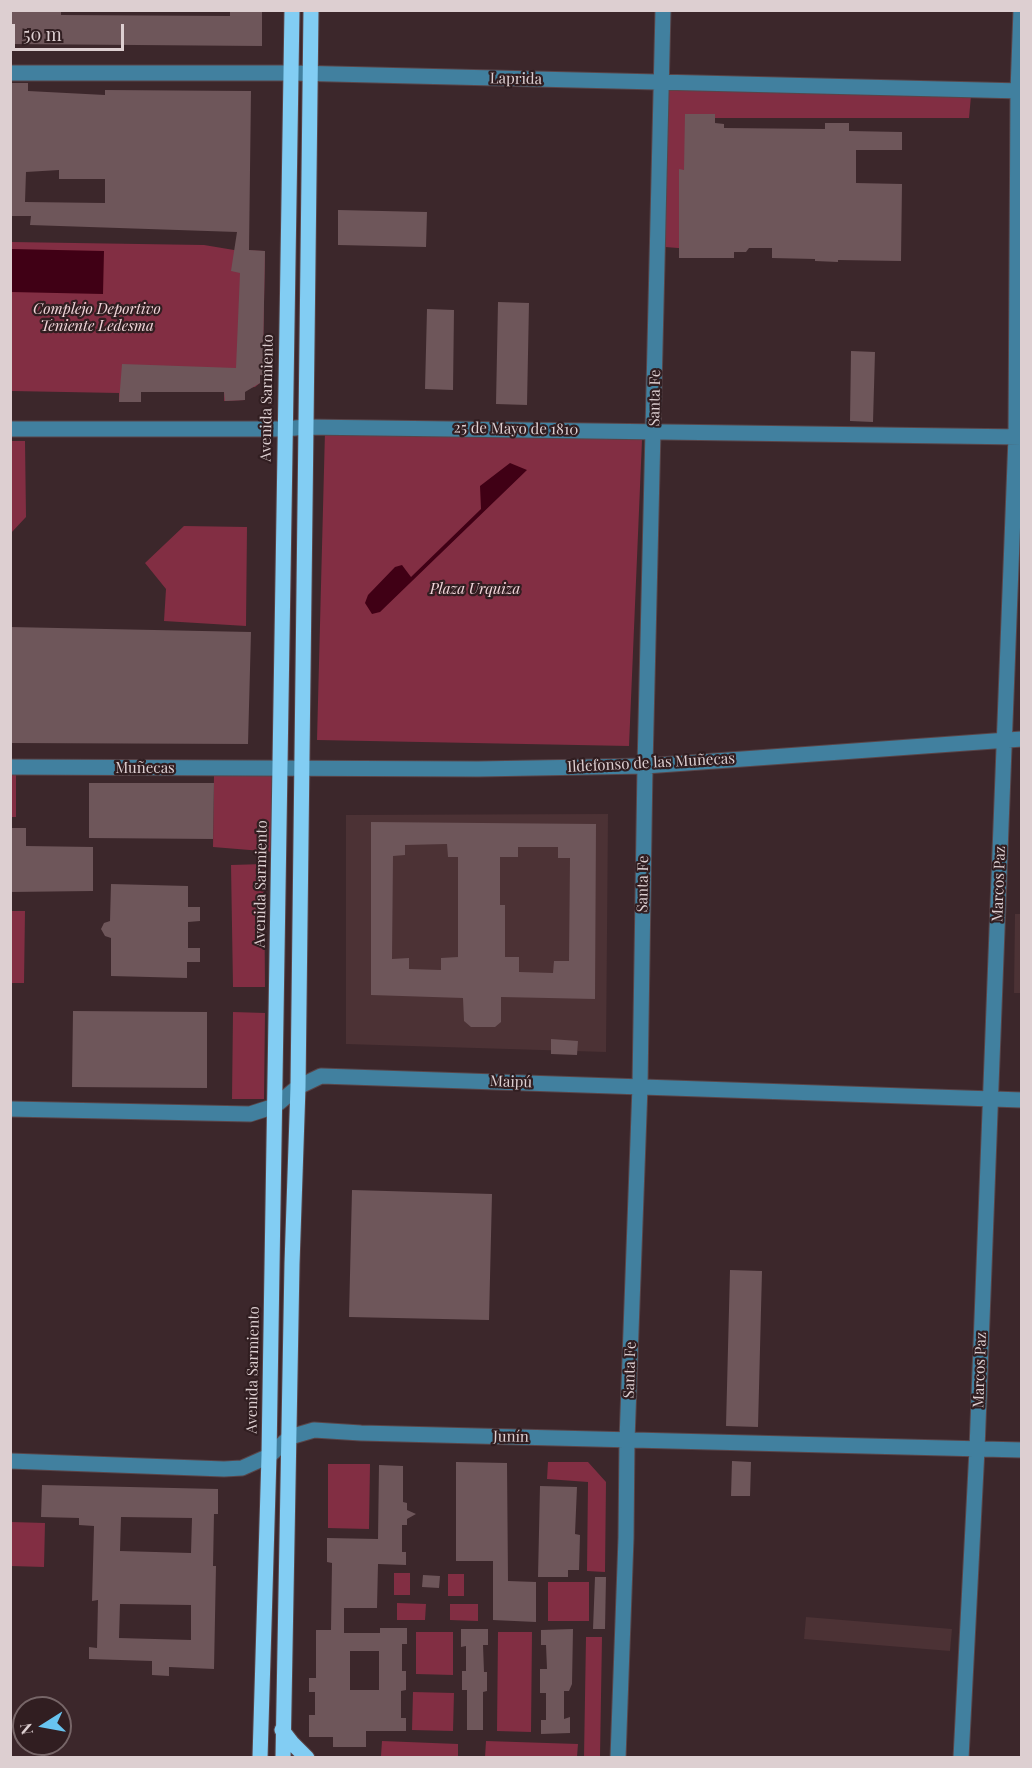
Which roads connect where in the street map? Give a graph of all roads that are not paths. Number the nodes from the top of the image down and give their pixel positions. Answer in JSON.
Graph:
{"nodes":[{"id":1,"x":292,"y":10,"type":"edge"},
{"id":2,"x":311,"y":10,"type":"edge"},
{"id":3,"x":663,"y":10,"type":"edge"},
{"id":4,"x":1021,"y":10,"type":"edge"},
{"id":5,"x":10,"y":73,"type":"edge"},
{"id":6,"x":292,"y":73,"type":"junction"},
{"id":7,"x":310,"y":74,"type":"junction"},
{"id":8,"x":662,"y":82,"type":"junction"},
{"id":9,"x":1020,"y":91,"type":"edge"},
{"id":10,"x":306,"y":427,"type":"junction"},
{"id":11,"x":10,"y":429,"type":"edge"},
{"id":12,"x":284,"y":429,"type":"junction"},
{"id":13,"x":654,"y":431,"type":"junction"},
{"id":14,"x":1019,"y":437,"type":"edge"},
{"id":15,"x":1022,"y":739,"type":"edge"},
{"id":16,"x":1004,"y":740,"type":"junction"},
{"id":17,"x":645,"y":766,"type":"junction"},
{"id":18,"x":10,"y":767,"type":"edge"},
{"id":19,"x":280,"y":768,"type":"junction"},
{"id":20,"x":303,"y":768,"type":"junction"},
{"id":21,"x":640,"y":1086,"type":"junction"},
{"id":22,"x":298,"y":1087,"type":"junction"},
{"id":23,"x":992,"y":1098,"type":"junction"},
{"id":24,"x":1022,"y":1100,"type":"edge"},
{"id":25,"x":275,"y":1106,"type":"junction"},
{"id":26,"x":10,"y":1109,"type":"edge"},
{"id":27,"x":290,"y":1437,"type":"junction"},
{"id":28,"x":627,"y":1440,"type":"junction"},
{"id":29,"x":977,"y":1449,"type":"junction"},
{"id":30,"x":1022,"y":1450,"type":"edge"},
{"id":31,"x":269,"y":1456,"type":"junction"},
{"id":32,"x":10,"y":1461,"type":"edge"},
{"id":33,"x":282,"y":1730,"type":"junction"},
{"id":34,"x":260,"y":1750,"type":"edge"},
{"id":35,"x":253,"y":1758,"type":"edge"},
{"id":36,"x":282,"y":1758,"type":"edge"},
{"id":37,"x":307,"y":1758,"type":"edge"},
{"id":38,"x":618,"y":1758,"type":"edge"},
{"id":39,"x":961,"y":1758,"type":"edge"}],
"edges":[{"from":1,"to":6,"type":"main road","name":"Avenida Sarmiento"},
{"from":2,"to":7,"type":"main road"},
{"from":3,"to":8,"type":"street","name":"Santa Fe"},
{"from":4,"to":9,"type":"street","name":"Marcos Paz"},
{"from":5,"to":6,"type":"street","name":"Laprida"},
{"from":6,"to":7,"type":"street","name":"Laprida"},
{"from":6,"to":12,"type":"main road","name":"Avenida Sarmiento"},
{"from":7,"to":8,"type":"street","name":"Laprida"},
{"from":7,"to":10,"type":"main road"},
{"from":8,"to":9,"type":"street","name":"Laprida"},
{"from":8,"to":13,"type":"street","name":"Santa Fe"},
{"from":9,"to":14,"type":"street","name":"Marcos Paz"},
{"from":10,"to":12,"type":"street","name":"25 de Mayo de 1810"},
{"from":10,"to":13,"type":"street","name":"25 de Mayo de 1810"},
{"from":10,"to":20,"type":"main road"},
{"from":11,"to":12,"type":"street","name":"25 de Mayo de 1810"},
{"from":12,"to":19,"type":"main road","name":"Avenida Sarmiento"},
{"from":13,"to":14,"type":"street","name":"25 de Mayo de 1810"},
{"from":13,"to":17,"type":"street","name":"Santa Fe"},
{"from":14,"to":16,"type":"street","name":"Marcos Paz"},
{"from":15,"to":16,"type":"street","name":"Ildefonso de las Muñecas"},
{"from":16,"to":17,"type":"street","name":"Ildefonso de las Muñecas"},
{"from":16,"to":23,"type":"street","name":"Marcos Paz"},
{"from":17,"to":20,"type":"street","name":"Ildefonso de las Muñecas"},
{"from":17,"to":21,"type":"street","name":"Santa Fe"},
{"from":18,"to":19,"type":"street","name":"Muñecas"},
{"from":19,"to":20,"type":"street","name":"Ildefonso de las Muñecas"},
{"from":19,"to":25,"type":"main road","name":"Avenida Sarmiento"},
{"from":20,"to":22,"type":"main road"},
{"from":21,"to":22,"type":"street","name":"Maipú"},
{"from":21,"to":23,"type":"street","name":"Maipú"},
{"from":21,"to":28,"type":"street","name":"Santa Fe"},
{"from":22,"to":25,"type":"street","name":"Maipú"},
{"from":22,"to":27,"type":"main road"},
{"from":23,"to":24,"type":"street","name":"Maipú"},
{"from":23,"to":29,"type":"street","name":"Marcos Paz"},
{"from":25,"to":26,"type":"street","name":"Maipú"},
{"from":25,"to":31,"type":"main road","name":"Avenida Sarmiento"},
{"from":27,"to":28,"type":"street","name":"Junín"},
{"from":27,"to":31,"type":"street","name":"Junín"},
{"from":27,"to":33,"type":"main road"},
{"from":28,"to":29,"type":"street","name":"Junín"},
{"from":28,"to":38,"type":"street","name":"Santa Fe"},
{"from":29,"to":30,"type":"street","name":"Junín"},
{"from":29,"to":39,"type":"street","name":"Marcos Paz"},
{"from":31,"to":32,"type":"street","name":"Junín"},
{"from":31,"to":34,"type":"main road","name":"Avenida Sarmiento"},
{"from":33,"to":36,"type":"main road"},
{"from":33,"to":37,"type":"main road"},
{"from":34,"to":35,"type":"main road"}]}
